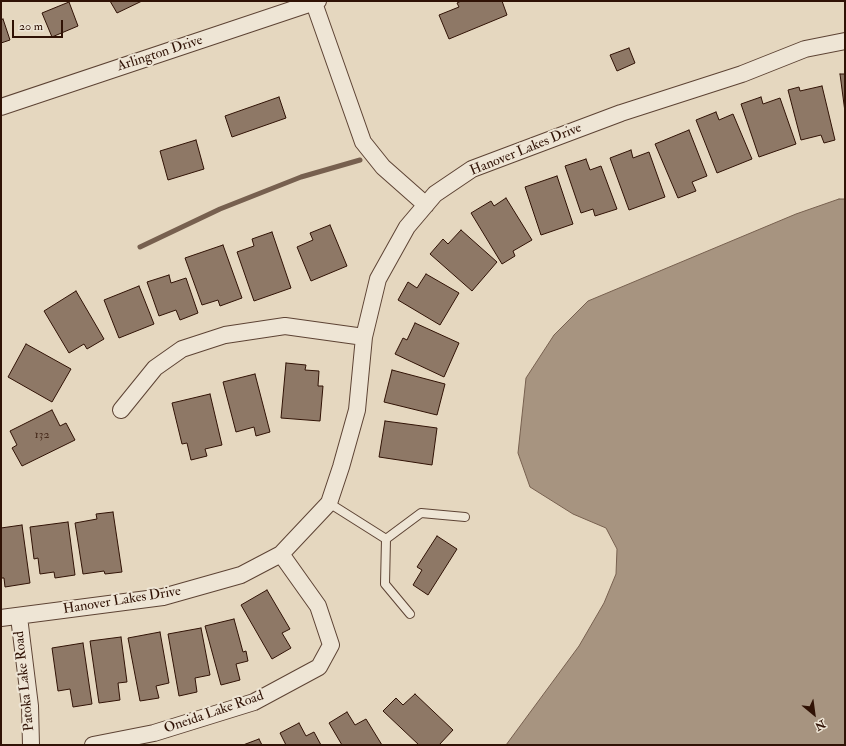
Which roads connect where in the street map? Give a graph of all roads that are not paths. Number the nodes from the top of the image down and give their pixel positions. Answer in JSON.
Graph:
{"nodes":[{"id":1,"x":316,"y":2,"type":"edge"},
{"id":2,"x":845,"y":41,"type":"edge"},
{"id":3,"x":1,"y":107,"type":"edge"},
{"id":4,"x":426,"y":205,"type":"junction"},
{"id":5,"x":364,"y":338,"type":"junction"},
{"id":6,"x":121,"y":410,"type":"dead end"},
{"id":7,"x":329,"y":503,"type":"junction"},
{"id":8,"x":465,"y":517,"type":"dead end"},
{"id":9,"x":386,"y":539,"type":"junction"},
{"id":10,"x":281,"y":554,"type":"junction"},
{"id":11,"x":410,"y":614,"type":"dead end"},
{"id":12,"x":19,"y":616,"type":"junction"},
{"id":13,"x":1,"y":618,"type":"edge"},
{"id":14,"x":31,"y":745,"type":"edge"},
{"id":15,"x":93,"y":745,"type":"edge"}],
"edges":[{"from":1,"to":3,"type":"street","name":"Arlington Drive"},
{"from":1,"to":4,"type":"street"},
{"from":2,"to":4,"type":"street","name":"Hanover Lakes Drive"},
{"from":4,"to":5,"type":"street","name":"Hanover Lakes Drive"},
{"from":5,"to":6,"type":"street"},
{"from":5,"to":7,"type":"street","name":"Hanover Lakes Drive"},
{"from":7,"to":9,"type":"lane"},
{"from":7,"to":10,"type":"street","name":"Hanover Lakes Drive"},
{"from":8,"to":9,"type":"lane"},
{"from":9,"to":11,"type":"lane"},
{"from":10,"to":12,"type":"street","name":"Hanover Lakes Drive"},
{"from":10,"to":15,"type":"street","name":"Oneida Lake Road"},
{"from":12,"to":13,"type":"street","name":"Hanover Lakes Drive"},
{"from":12,"to":14,"type":"street","name":"Patoka Lake Road"}]}
